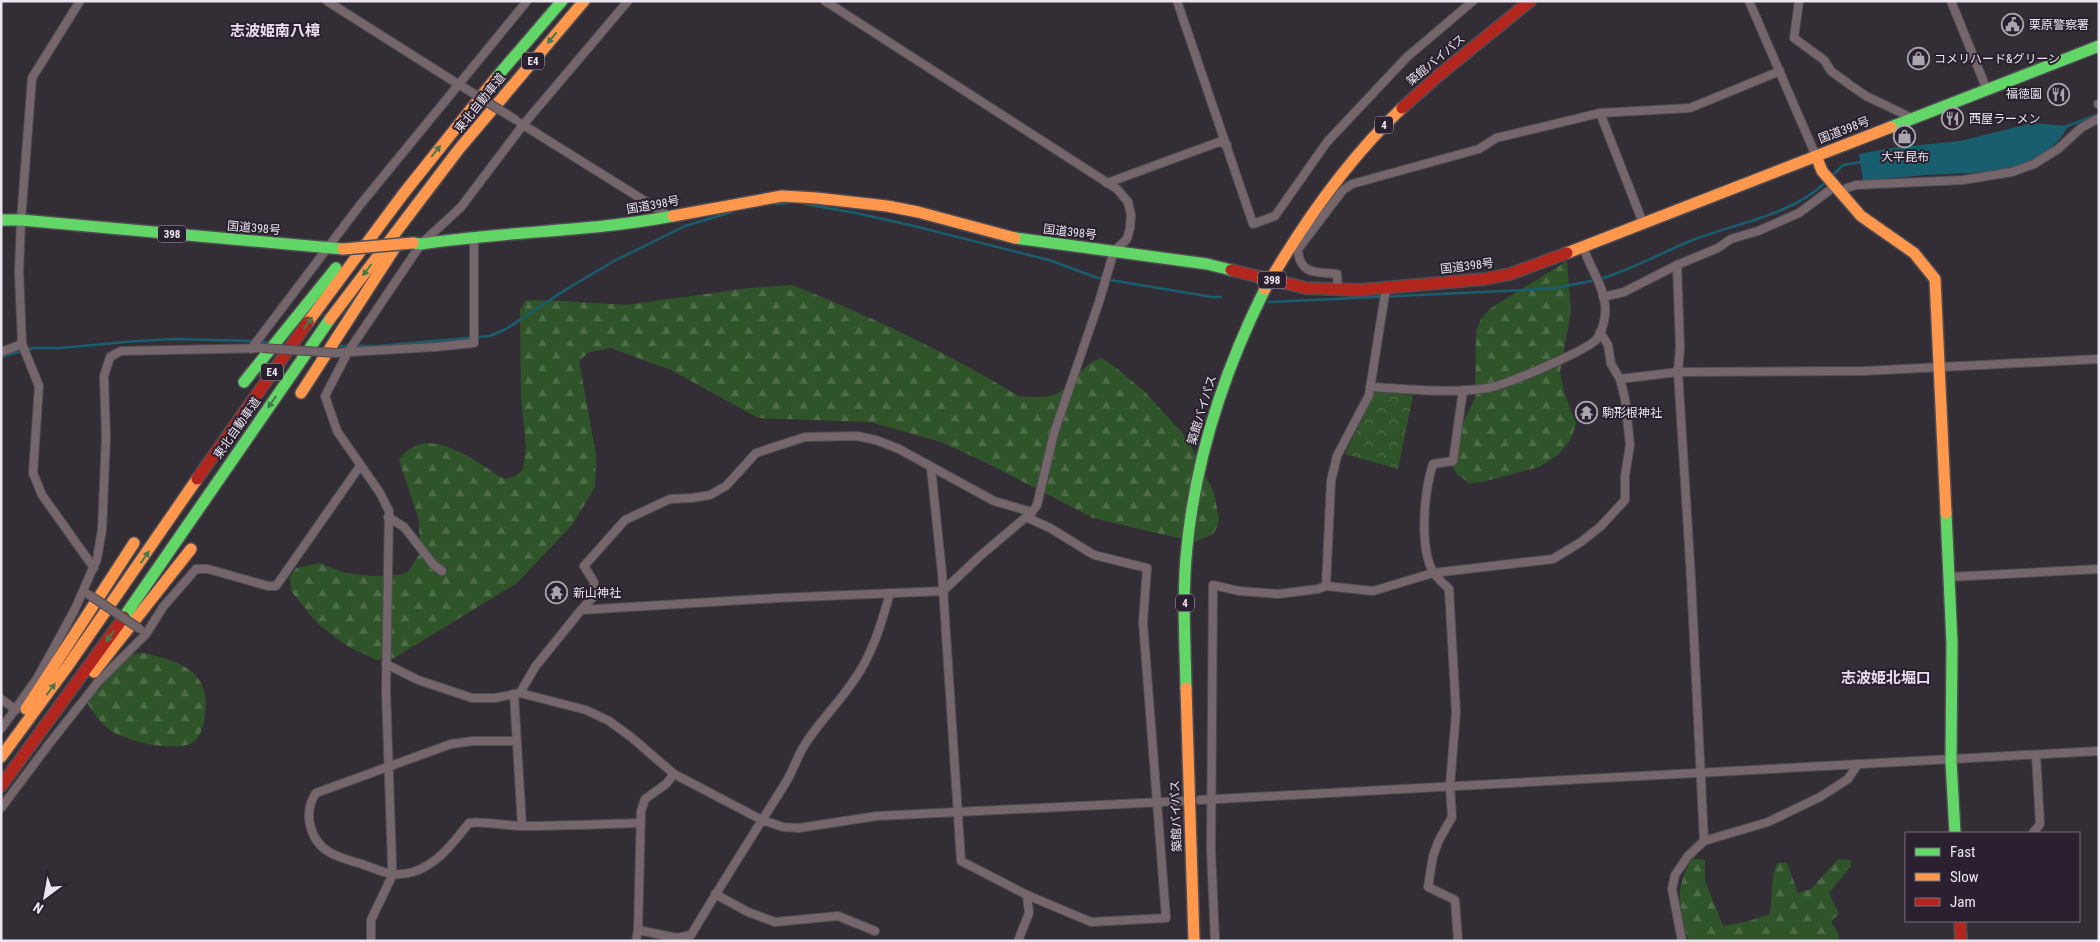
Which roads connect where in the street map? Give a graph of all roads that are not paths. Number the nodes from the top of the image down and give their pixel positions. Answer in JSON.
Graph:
{"nodes":[{"id":1,"x":80,"y":1,"type":"edge"},
{"id":2,"x":327,"y":1,"type":"edge"},
{"id":3,"x":527,"y":1,"type":"edge"},
{"id":4,"x":562,"y":1,"type":"edge"},
{"id":5,"x":584,"y":1,"type":"edge"},
{"id":6,"x":628,"y":1,"type":"edge"},
{"id":7,"x":825,"y":1,"type":"edge"},
{"id":8,"x":1177,"y":1,"type":"edge"},
{"id":9,"x":1474,"y":1,"type":"edge"},
{"id":10,"x":1530,"y":1,"type":"edge"},
{"id":11,"x":1749,"y":1,"type":"edge"},
{"id":12,"x":1799,"y":1,"type":"edge"},
{"id":13,"x":1951,"y":1,"type":"edge"},
{"id":14,"x":2099,"y":46,"type":"edge"},
{"id":15,"x":1780,"y":71,"type":"junction"},
{"id":16,"x":460,"y":85,"type":"junction"},
{"id":17,"x":1987,"y":90,"type":"junction"},
{"id":18,"x":1600,"y":113,"type":"junction"},
{"id":19,"x":1912,"y":118,"type":"junction"},
{"id":20,"x":2099,"y":118,"type":"edge"},
{"id":21,"x":519,"y":123,"type":"junction"},
{"id":22,"x":1227,"y":146,"type":"junction"},
{"id":23,"x":1816,"y":156,"type":"junction"},
{"id":24,"x":442,"y":172,"type":"junction"},
{"id":25,"x":414,"y":178,"type":"junction"},
{"id":26,"x":1107,"y":183,"type":"junction"},
{"id":27,"x":1835,"y":188,"type":"junction"},
{"id":28,"x":669,"y":216,"type":"junction"},
{"id":29,"x":1,"y":220,"type":"edge"},
{"id":30,"x":21,"y":220,"type":"junction"},
{"id":31,"x":1643,"y":223,"type":"junction"},
{"id":32,"x":474,"y":236,"type":"junction"},
{"id":33,"x":417,"y":244,"type":"junction"},
{"id":34,"x":1583,"y":247,"type":"junction"},
{"id":35,"x":327,"y":249,"type":"junction"},
{"id":36,"x":1114,"y":251,"type":"junction"},
{"id":37,"x":1677,"y":265,"type":"junction"},
{"id":38,"x":1270,"y":279,"type":"junction"},
{"id":39,"x":1338,"y":290,"type":"junction"},
{"id":40,"x":1386,"y":292,"type":"junction"},
{"id":41,"x":1603,"y":297,"type":"junction"},
{"id":42,"x":1600,"y":332,"type":"junction"},
{"id":43,"x":22,"y":345,"type":"junction"},
{"id":44,"x":251,"y":349,"type":"junction"},
{"id":45,"x":349,"y":350,"type":"junction"},
{"id":46,"x":1,"y":352,"type":"edge"},
{"id":47,"x":2099,"y":359,"type":"edge"},
{"id":48,"x":1939,"y":367,"type":"junction"},
{"id":49,"x":1678,"y":372,"type":"junction"},
{"id":50,"x":1620,"y":379,"type":"junction"},
{"id":51,"x":244,"y":382,"type":"dead end"},
{"id":52,"x":1370,"y":387,"type":"junction"},
{"id":53,"x":1463,"y":390,"type":"junction"},
{"id":54,"x":301,"y":393,"type":"dead end"},
{"id":55,"x":360,"y":466,"type":"junction"},
{"id":56,"x":932,"y":468,"type":"junction"},
{"id":57,"x":1029,"y":514,"type":"junction"},
{"id":58,"x":388,"y":517,"type":"junction"},
{"id":59,"x":134,"y":543,"type":"dead end"},
{"id":60,"x":192,"y":549,"type":"dead end"},
{"id":61,"x":94,"y":568,"type":"junction"},
{"id":62,"x":2099,"y":569,"type":"edge"},
{"id":63,"x":442,"y":571,"type":"dead end"},
{"id":64,"x":1434,"y":573,"type":"junction"},
{"id":65,"x":1949,"y":577,"type":"junction"},
{"id":66,"x":1326,"y":586,"type":"junction"},
{"id":67,"x":943,"y":591,"type":"junction"},
{"id":68,"x":86,"y":592,"type":"junction"},
{"id":69,"x":890,"y":593,"type":"junction"},
{"id":70,"x":581,"y":610,"type":"junction"},
{"id":71,"x":143,"y":632,"type":"junction"},
{"id":72,"x":386,"y":664,"type":"junction"},
{"id":73,"x":517,"y":693,"type":"junction"},
{"id":74,"x":1,"y":699,"type":"edge"},
{"id":75,"x":16,"y":710,"type":"junction"},
{"id":76,"x":1,"y":730,"type":"edge"},
{"id":77,"x":516,"y":741,"type":"junction"},
{"id":78,"x":1,"y":750,"type":"edge"},
{"id":79,"x":2099,"y":752,"type":"edge"},
{"id":80,"x":26,"y":755,"type":"junction"},
{"id":81,"x":2036,"y":755,"type":"junction"},
{"id":82,"x":1,"y":757,"type":"edge"},
{"id":83,"x":1951,"y":761,"type":"junction"},
{"id":84,"x":1858,"y":764,"type":"junction"},
{"id":85,"x":388,"y":767,"type":"junction"},
{"id":86,"x":1700,"y":773,"type":"junction"},
{"id":87,"x":674,"y":774,"type":"junction"},
{"id":88,"x":1,"y":786,"type":"edge"},
{"id":89,"x":1450,"y":786,"type":"junction"},
{"id":90,"x":1200,"y":800,"type":"dead end"},
{"id":91,"x":1212,"y":800,"type":"junction"},
{"id":92,"x":1182,"y":801,"type":"dead end"},
{"id":93,"x":1157,"y":803,"type":"junction"},
{"id":94,"x":1,"y":808,"type":"edge"},
{"id":95,"x":959,"y":813,"type":"junction"},
{"id":96,"x":762,"y":820,"type":"junction"},
{"id":97,"x":640,"y":823,"type":"junction"},
{"id":98,"x":522,"y":826,"type":"junction"},
{"id":99,"x":1955,"y":832,"type":"edge"},
{"id":100,"x":2034,"y":832,"type":"edge"},
{"id":101,"x":1704,"y":841,"type":"junction"},
{"id":102,"x":392,"y":876,"type":"junction"},
{"id":103,"x":716,"y":894,"type":"junction"},
{"id":104,"x":1027,"y":895,"type":"junction"},
{"id":105,"x":1960,"y":922,"type":"edge"},
{"id":106,"x":638,"y":930,"type":"junction"},
{"id":107,"x":875,"y":931,"type":"dead end"},
{"id":108,"x":371,"y":941,"type":"edge"},
{"id":109,"x":636,"y":941,"type":"edge"},
{"id":110,"x":1018,"y":941,"type":"edge"},
{"id":111,"x":1194,"y":941,"type":"edge"},
{"id":112,"x":1215,"y":941,"type":"edge"},
{"id":113,"x":1458,"y":941,"type":"edge"},
{"id":114,"x":1682,"y":941,"type":"edge"},
{"id":115,"x":1961,"y":941,"type":"edge"}],
"edges":[{"from":1,"to":30,"type":"street"},
{"from":2,"to":16,"type":"street"},
{"from":3,"to":16,"type":"street"},
{"from":25,"to":4,"type":"main road","name":"東北自動車道","number":"E4","one_way":true},
{"from":5,"to":24,"type":"main road","name":"東北自動車道","number":"E4","one_way":true},
{"from":6,"to":21,"type":"street"},
{"from":7,"to":26,"type":"street"},
{"from":8,"to":22,"type":"street"},
{"from":9,"to":22,"type":"street"},
{"from":10,"to":38,"type":"main road","name":"築館バイパス","number":"4"},
{"from":11,"to":15,"type":"street"},
{"from":12,"to":19,"type":"street"},
{"from":13,"to":17,"type":"street"},
{"from":14,"to":17,"type":"main road","name":"国道398号","number":"398"},
{"from":15,"to":18,"type":"street"},
{"from":15,"to":23,"type":"street"},
{"from":16,"to":21,"type":"street","bridge":true},
{"from":16,"to":35,"type":"street"},
{"from":17,"to":19,"type":"main road","name":"国道398号","number":"398"},
{"from":18,"to":31,"type":"street"},
{"from":18,"to":39,"type":"street"},
{"from":19,"to":23,"type":"main road","name":"国道398号","number":"398"},
{"from":20,"to":27,"type":"street"},
{"from":21,"to":28,"type":"street"},
{"from":21,"to":33,"type":"street"},
{"from":22,"to":26,"type":"street"},
{"from":23,"to":27,"type":"main road"},
{"from":23,"to":31,"type":"main road","name":"国道398号","number":"398"},
{"from":24,"to":54,"type":"main road"},
{"from":24,"to":80,"type":"main road","name":"東北自動車道","number":"E4","one_way":true},
{"from":25,"to":51,"type":"main road"},
{"from":82,"to":25,"type":"main road","name":"東北自動車道","number":"E4","one_way":true},
{"from":26,"to":36,"type":"street"},
{"from":27,"to":37,"type":"street"},
{"from":27,"to":48,"type":"main road"},
{"from":28,"to":32,"type":"main road","name":"国道398号","number":"398"},
{"from":28,"to":36,"type":"main road","name":"国道398号","number":"398"},
{"from":29,"to":30,"type":"main road","name":"国道398号","number":"398"},
{"from":30,"to":35,"type":"main road","name":"国道398号","number":"398"},
{"from":30,"to":43,"type":"street"},
{"from":31,"to":34,"type":"main road","name":"国道398号","number":"398"},
{"from":32,"to":33,"type":"main road","name":"国道398号","number":"398"},
{"from":32,"to":45,"type":"street"},
{"from":33,"to":35,"type":"main road","name":"国道398号","number":"398","bridge":true},
{"from":33,"to":45,"type":"street"},
{"from":34,"to":40,"type":"main road","name":"国道398号","number":"398"},
{"from":34,"to":41,"type":"street"},
{"from":35,"to":44,"type":"street"},
{"from":36,"to":38,"type":"main road","name":"国道398号","number":"398"},
{"from":36,"to":57,"type":"street"},
{"from":37,"to":41,"type":"street"},
{"from":37,"to":49,"type":"street"},
{"from":38,"to":39,"type":"main road","name":"国道398号","number":"398"},
{"from":38,"to":111,"type":"main road","name":"築館バイパス","number":"4"},
{"from":39,"to":40,"type":"main road","name":"国道398号","number":"398"},
{"from":40,"to":52,"type":"street"},
{"from":41,"to":42,"type":"street"},
{"from":42,"to":50,"type":"street"},
{"from":42,"to":53,"type":"street"},
{"from":43,"to":46,"type":"street"},
{"from":43,"to":61,"type":"street"},
{"from":44,"to":45,"type":"street","bridge":true},
{"from":44,"to":61,"type":"street"},
{"from":45,"to":55,"type":"street"},
{"from":47,"to":48,"type":"street"},
{"from":48,"to":49,"type":"street"},
{"from":48,"to":65,"type":"main road"},
{"from":49,"to":50,"type":"street"},
{"from":49,"to":86,"type":"street"},
{"from":50,"to":64,"type":"street"},
{"from":52,"to":53,"type":"street"},
{"from":52,"to":66,"type":"street"},
{"from":53,"to":64,"type":"street"},
{"from":55,"to":58,"type":"street"},
{"from":55,"to":71,"type":"street"},
{"from":56,"to":57,"type":"street"},
{"from":56,"to":67,"type":"street"},
{"from":56,"to":70,"type":"street"},
{"from":57,"to":67,"type":"street"},
{"from":57,"to":93,"type":"street"},
{"from":58,"to":63,"type":"street"},
{"from":58,"to":72,"type":"street"},
{"from":59,"to":78,"type":"main road"},
{"from":60,"to":80,"type":"main road"},
{"from":61,"to":68,"type":"street"},
{"from":62,"to":65,"type":"street"},
{"from":64,"to":66,"type":"street"},
{"from":64,"to":89,"type":"street"},
{"from":65,"to":83,"type":"main road"},
{"from":66,"to":91,"type":"street"},
{"from":67,"to":69,"type":"street"},
{"from":67,"to":95,"type":"street"},
{"from":68,"to":71,"type":"street","bridge":true},
{"from":68,"to":75,"type":"street"},
{"from":69,"to":70,"type":"street"},
{"from":69,"to":96,"type":"street"},
{"from":70,"to":73,"type":"street"},
{"from":71,"to":94,"type":"street"},
{"from":72,"to":73,"type":"street"},
{"from":72,"to":85,"type":"street"},
{"from":73,"to":77,"type":"street"},
{"from":73,"to":87,"type":"street"},
{"from":74,"to":75,"type":"street"},
{"from":75,"to":76,"type":"street"},
{"from":77,"to":85,"type":"street"},
{"from":77,"to":98,"type":"street"},
{"from":79,"to":81,"type":"street"},
{"from":80,"to":88,"type":"main road","name":"東北自動車道","number":"E4"},
{"from":81,"to":83,"type":"street"},
{"from":81,"to":100,"type":"street"},
{"from":83,"to":84,"type":"street"},
{"from":83,"to":99,"type":"main road"},
{"from":84,"to":86,"type":"street"},
{"from":84,"to":101,"type":"street"},
{"from":85,"to":102,"type":"street"},
{"from":85,"to":102,"type":"street"},
{"from":86,"to":89,"type":"street"},
{"from":86,"to":101,"type":"street"},
{"from":87,"to":96,"type":"street"},
{"from":87,"to":97,"type":"street"},
{"from":89,"to":91,"type":"street"},
{"from":89,"to":113,"type":"street"},
{"from":90,"to":91,"type":"street"},
{"from":91,"to":112,"type":"street"},
{"from":92,"to":93,"type":"street"},
{"from":93,"to":95,"type":"street"},
{"from":93,"to":104,"type":"street"},
{"from":95,"to":96,"type":"street"},
{"from":95,"to":104,"type":"street"},
{"from":96,"to":103,"type":"street"},
{"from":97,"to":98,"type":"street"},
{"from":97,"to":106,"type":"street"},
{"from":98,"to":102,"type":"street"},
{"from":101,"to":114,"type":"street"},
{"from":102,"to":108,"type":"street"},
{"from":103,"to":106,"type":"street"},
{"from":103,"to":107,"type":"street"},
{"from":104,"to":110,"type":"street"},
{"from":105,"to":115,"type":"main road"},
{"from":106,"to":109,"type":"street"}]}
